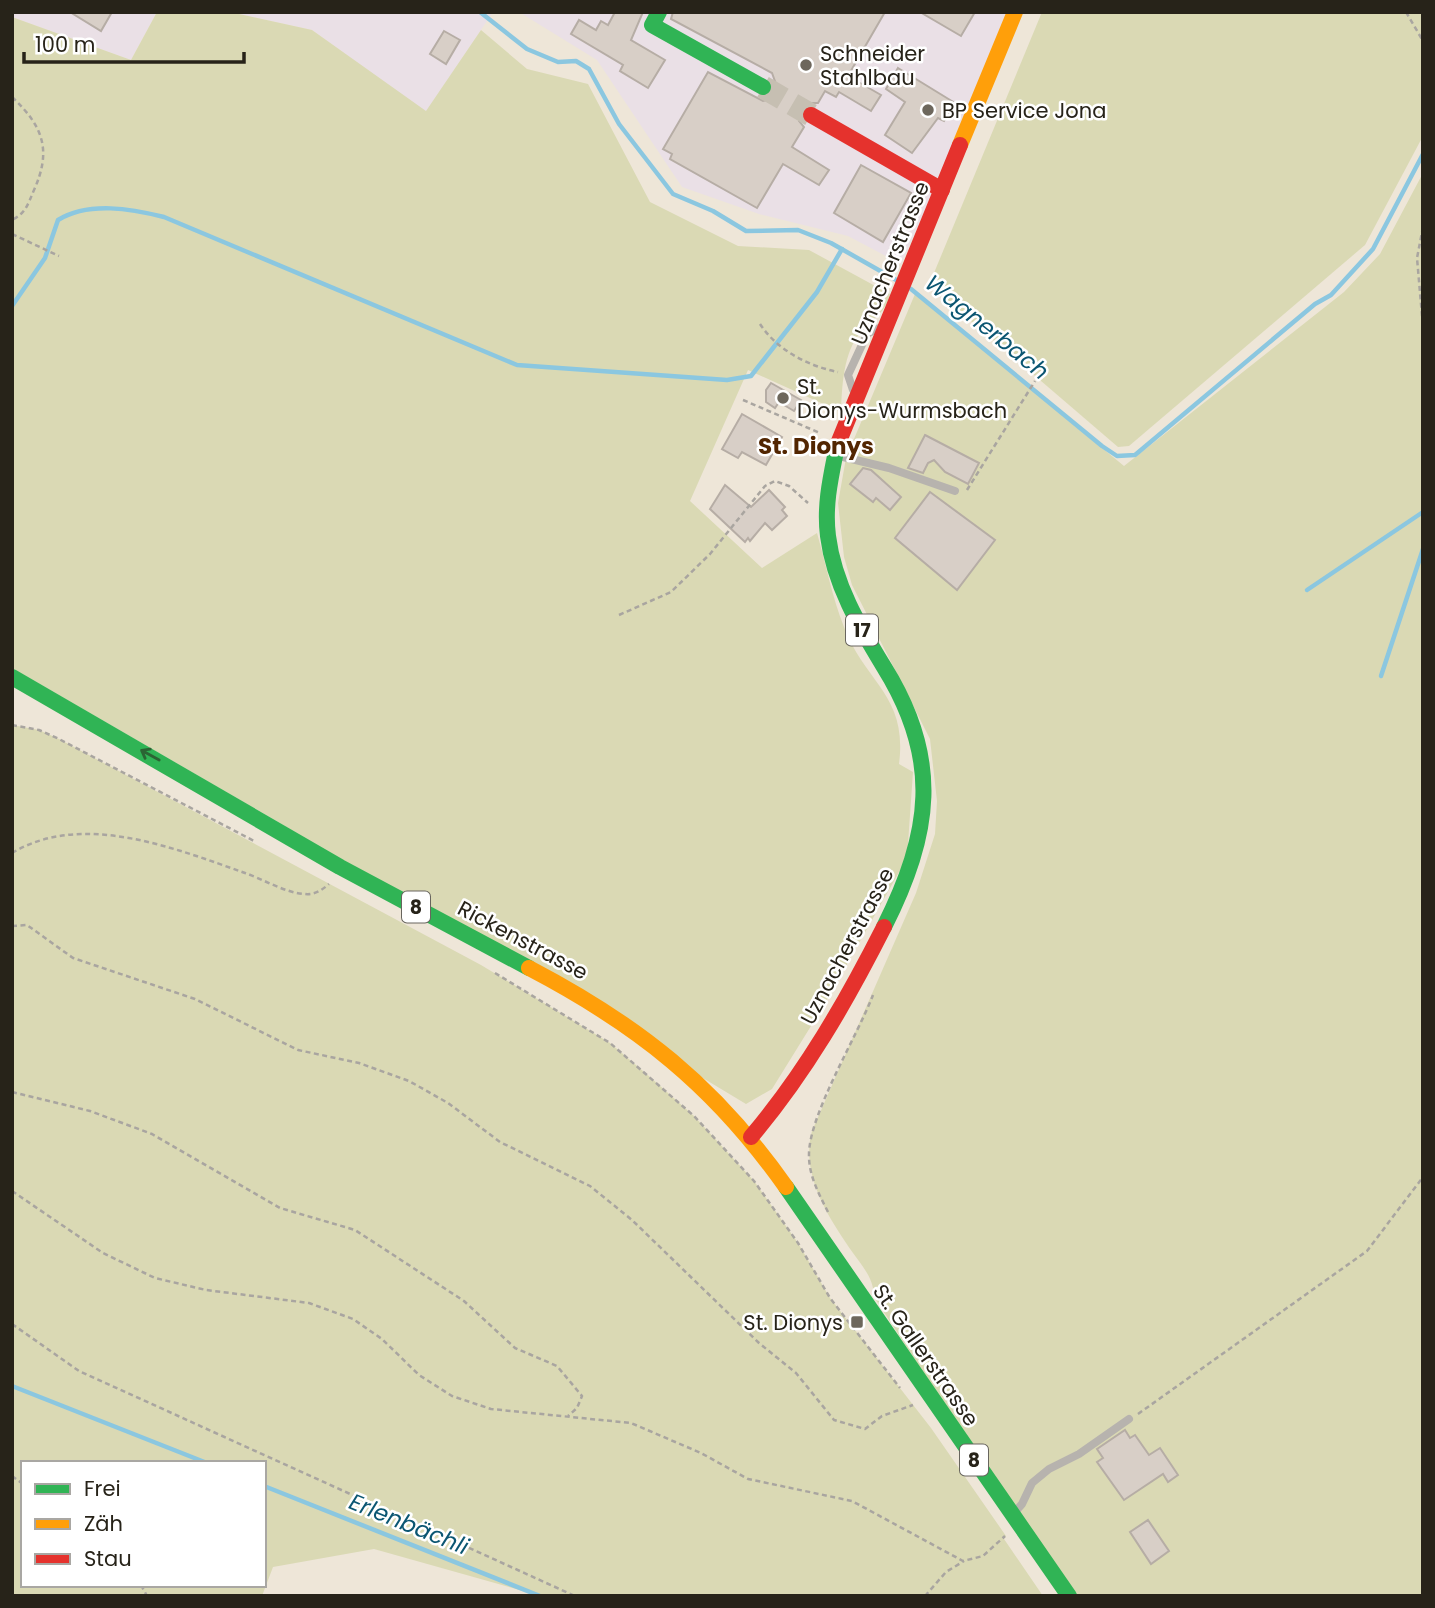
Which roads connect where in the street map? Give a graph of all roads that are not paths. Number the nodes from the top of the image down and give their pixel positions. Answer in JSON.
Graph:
{"nodes":[{"id":1,"x":659,"y":12,"type":"edge"},
{"id":2,"x":1015,"y":12,"type":"edge"},
{"id":3,"x":763,"y":87,"type":"tunnel mouth"},
{"id":4,"x":811,"y":115,"type":"tunnel mouth"},
{"id":5,"x":942,"y":190,"type":"junction"},
{"id":6,"x":889,"y":322,"type":"junction"},
{"id":7,"x":856,"y":400,"type":"junction"},
{"id":8,"x":837,"y":449,"type":"junction"},
{"id":9,"x":955,"y":491,"type":"road end"},
{"id":10,"x":12,"y":677,"type":"edge"},
{"id":11,"x":12,"y":694,"type":"edge"},
{"id":12,"x":250,"y":816,"type":"junction"},
{"id":13,"x":751,"y":1137,"type":"junction"},
{"id":14,"x":1129,"y":1419,"type":"road end"},
{"id":15,"x":1012,"y":1515,"type":"junction"},
{"id":16,"x":1069,"y":1596,"type":"edge"}],
"edges":[{"from":1,"to":3,"type":"main road"},
{"from":2,"to":5,"type":"main road","name":"Uznacherstrasse","number":"17"},
{"from":4,"to":5,"type":"main road"},
{"from":5,"to":6,"type":"main road","name":"Uznacherstrasse","number":"17"},
{"from":6,"to":7,"type":"main road","name":"Uznacherstrasse","number":"17"},
{"from":6,"to":7,"type":"lane"},
{"from":7,"to":8,"type":"main road","name":"Uznacherstrasse","number":"17"},
{"from":8,"to":9,"type":"lane"},
{"from":8,"to":13,"type":"main road","name":"Uznacherstrasse","number":"17"},
{"from":12,"to":10,"type":"main road","name":"Rickenstrasse","number":"8","one_way":true},
{"from":11,"to":12,"type":"main road","name":"Rickenstrasse","number":"8"},
{"from":12,"to":13,"type":"main road","name":"Rickenstrasse","number":"8"},
{"from":13,"to":15,"type":"main road","name":"St. Gallerstrasse","number":"8"},
{"from":14,"to":15,"type":"lane"},
{"from":15,"to":16,"type":"main road","name":"St. Gallerstrasse","number":"8"}]}
